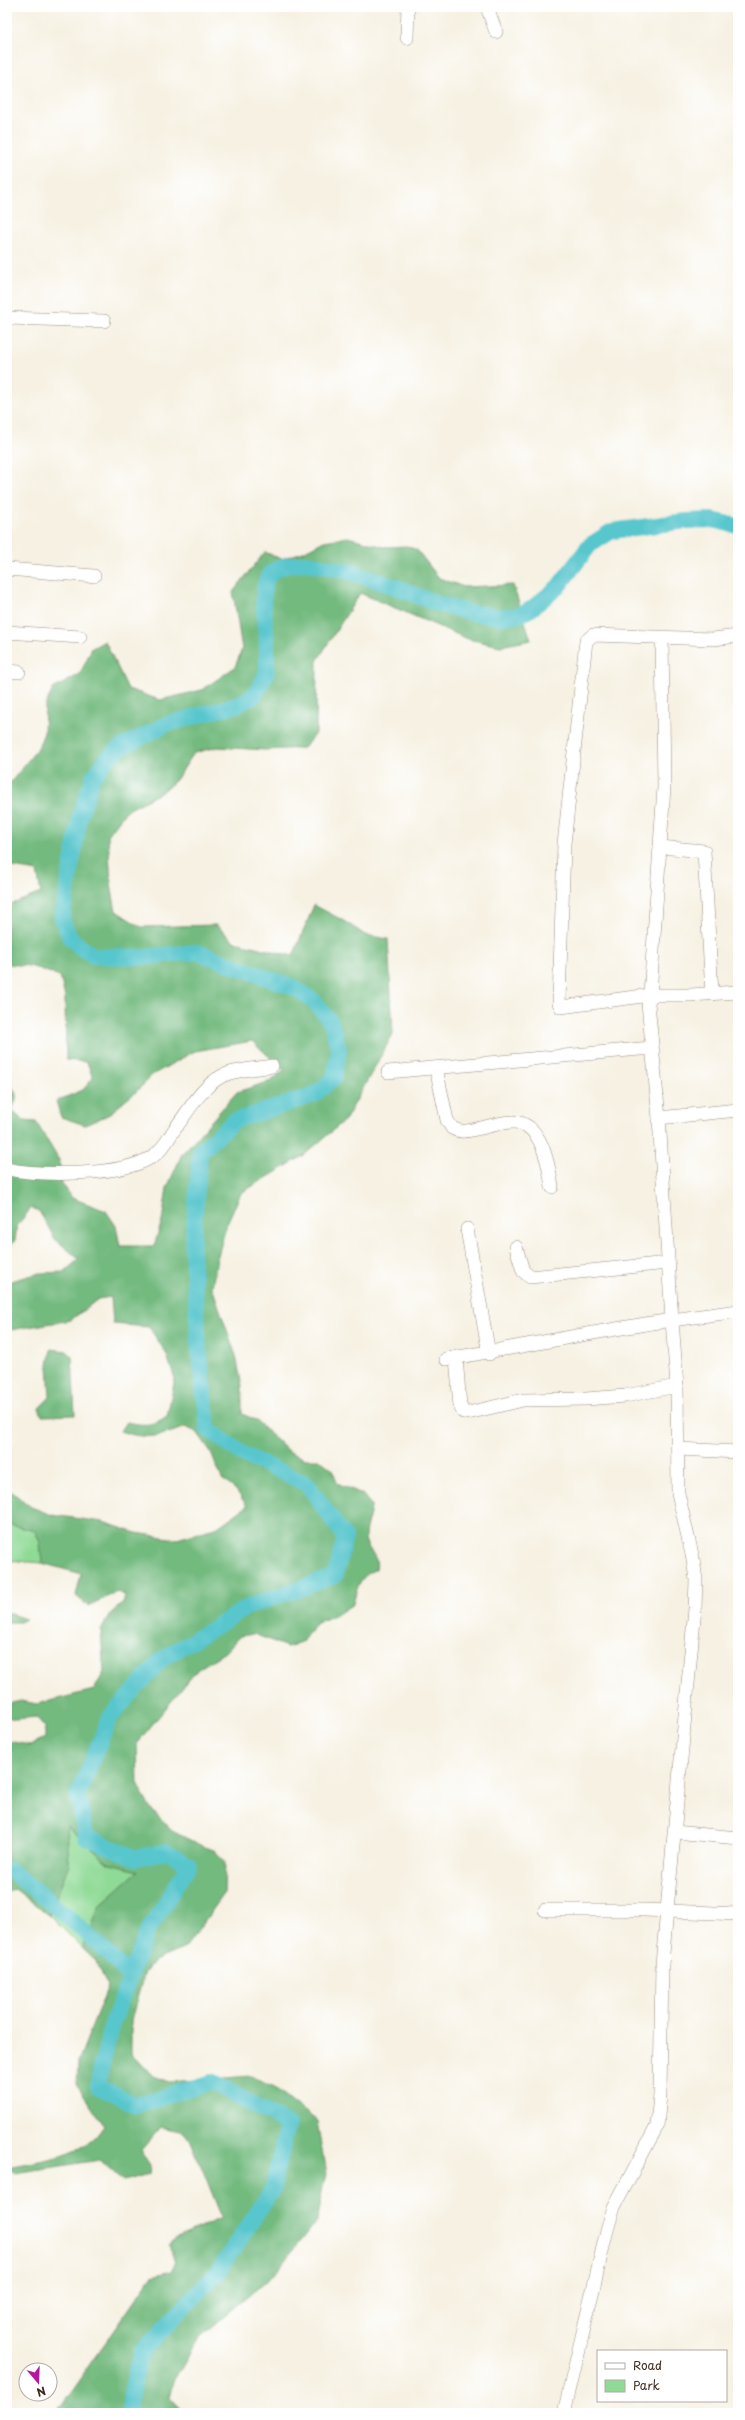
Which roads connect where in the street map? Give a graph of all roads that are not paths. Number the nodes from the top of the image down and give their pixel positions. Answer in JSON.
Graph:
{"nodes":[{"id":1,"x":408,"y":7,"type":"edge"},
{"id":2,"x":487,"y":7,"type":"edge"},
{"id":3,"x":496,"y":32,"type":"dead end"},
{"id":4,"x":407,"y":38,"type":"dead end"},
{"id":5,"x":7,"y":318,"type":"edge"},
{"id":6,"x":104,"y":321,"type":"dead end"},
{"id":7,"x":7,"y":569,"type":"edge"},
{"id":8,"x":94,"y":576,"type":"dead end"},
{"id":9,"x":7,"y":632,"type":"edge"},
{"id":10,"x":738,"y":636,"type":"edge"},
{"id":11,"x":80,"y":637,"type":"dead end"},
{"id":12,"x":662,"y":637,"type":"junction"},
{"id":13,"x":660,"y":848,"type":"junction"},
{"id":14,"x":738,"y":992,"type":"edge"},
{"id":15,"x":712,"y":994,"type":"junction"},
{"id":16,"x":650,"y":995,"type":"junction"},
{"id":17,"x":652,"y":1048,"type":"junction"},
{"id":18,"x":272,"y":1066,"type":"dead end"},
{"id":19,"x":436,"y":1068,"type":"junction"},
{"id":20,"x":388,"y":1072,"type":"dead end"},
{"id":21,"x":738,"y":1110,"type":"edge"},
{"id":22,"x":659,"y":1118,"type":"junction"},
{"id":23,"x":7,"y":1170,"type":"edge"},
{"id":24,"x":552,"y":1187,"type":"dead end"},
{"id":25,"x":467,"y":1229,"type":"dead end"},
{"id":26,"x":516,"y":1247,"type":"dead end"},
{"id":27,"x":668,"y":1263,"type":"junction"},
{"id":28,"x":738,"y":1311,"type":"edge"},
{"id":29,"x":672,"y":1320,"type":"junction"},
{"id":30,"x":489,"y":1354,"type":"junction"},
{"id":31,"x":677,"y":1386,"type":"junction"},
{"id":32,"x":678,"y":1449,"type":"junction"},
{"id":33,"x":738,"y":1452,"type":"edge"},
{"id":34,"x":675,"y":1832,"type":"junction"},
{"id":35,"x":738,"y":1838,"type":"edge"},
{"id":36,"x":545,"y":1910,"type":"dead end"},
{"id":37,"x":668,"y":1910,"type":"junction"},
{"id":38,"x":738,"y":1914,"type":"edge"},
{"id":39,"x":564,"y":2413,"type":"edge"}],
"edges":[{"from":1,"to":4,"type":"street"},
{"from":2,"to":3,"type":"street"},
{"from":5,"to":6,"type":"street"},
{"from":7,"to":8,"type":"street"},
{"from":9,"to":11,"type":"street"},
{"from":10,"to":12,"type":"street"},
{"from":12,"to":13,"type":"street"},
{"from":12,"to":16,"type":"street"},
{"from":13,"to":15,"type":"street"},
{"from":13,"to":16,"type":"street"},
{"from":14,"to":15,"type":"street"},
{"from":15,"to":16,"type":"street"},
{"from":16,"to":17,"type":"street"},
{"from":17,"to":19,"type":"street"},
{"from":17,"to":22,"type":"street"},
{"from":18,"to":23,"type":"street"},
{"from":19,"to":20,"type":"street"},
{"from":19,"to":24,"type":"street"},
{"from":21,"to":22,"type":"street"},
{"from":22,"to":27,"type":"street"},
{"from":25,"to":30,"type":"street"},
{"from":26,"to":27,"type":"street"},
{"from":27,"to":29,"type":"street"},
{"from":28,"to":29,"type":"street"},
{"from":29,"to":30,"type":"street"},
{"from":29,"to":31,"type":"street"},
{"from":30,"to":31,"type":"street"},
{"from":31,"to":32,"type":"street"},
{"from":32,"to":33,"type":"street"},
{"from":32,"to":34,"type":"street"},
{"from":34,"to":35,"type":"street"},
{"from":34,"to":37,"type":"street"},
{"from":36,"to":37,"type":"street"},
{"from":37,"to":38,"type":"street"},
{"from":37,"to":39,"type":"street"}]}
